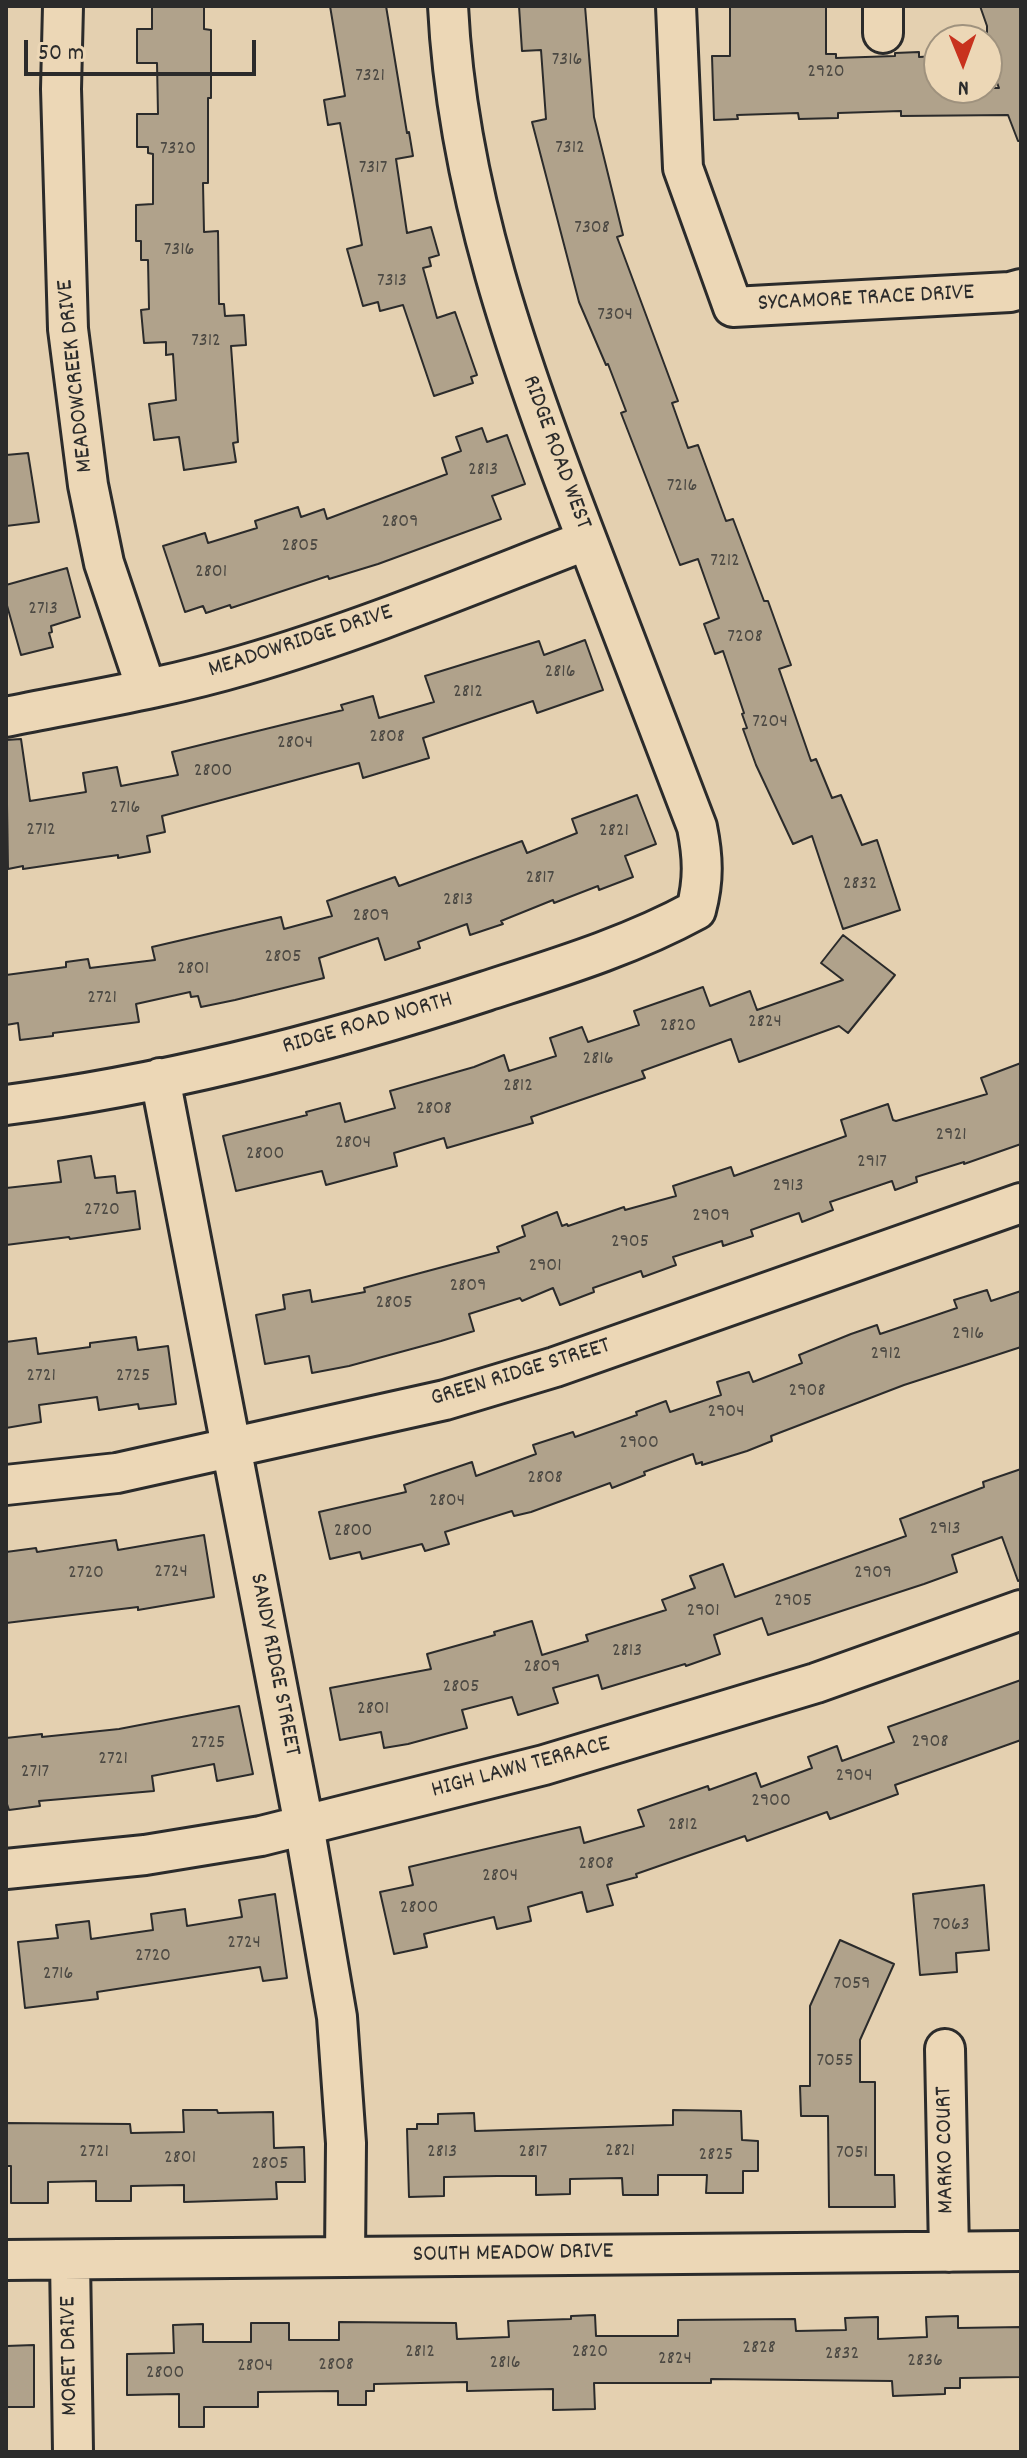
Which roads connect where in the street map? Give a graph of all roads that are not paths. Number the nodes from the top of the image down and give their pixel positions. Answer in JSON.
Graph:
{"nodes":[{"id":1,"x":63,"y":6,"type":"edge"},
{"id":2,"x":448,"y":6,"type":"edge"},
{"id":3,"x":676,"y":6,"type":"edge"},
{"id":4,"x":1021,"y":289,"type":"edge"},
{"id":5,"x":587,"y":540,"type":"junction"},
{"id":6,"x":146,"y":688,"type":"junction"},
{"id":7,"x":6,"y":717,"type":"edge"},
{"id":8,"x":702,"y":887,"type":"joint"},
{"id":9,"x":160,"y":1078,"type":"junction"},
{"id":10,"x":6,"y":1105,"type":"edge"},
{"id":11,"x":1021,"y":1203,"type":"edge"},
{"id":12,"x":231,"y":1448,"type":"junction"},
{"id":13,"x":6,"y":1485,"type":"edge"},
{"id":14,"x":1021,"y":1610,"type":"edge"},
{"id":15,"x":304,"y":1825,"type":"junction"},
{"id":16,"x":6,"y":1869,"type":"edge"},
{"id":17,"x":945,"y":2049,"type":"dead end"},
{"id":18,"x":1021,"y":2251,"type":"edge"},
{"id":19,"x":949,"y":2252,"type":"junction"},
{"id":20,"x":345,"y":2257,"type":"junction"},
{"id":21,"x":6,"y":2260,"type":"edge"},
{"id":22,"x":70,"y":2260,"type":"junction"},
{"id":23,"x":73,"y":2452,"type":"edge"}],
"edges":[{"from":1,"to":6,"type":"street","name":"MEADOWCREEK DRIVE"},
{"from":2,"to":5,"type":"street","name":"RIDGE ROAD WEST"},
{"from":3,"to":4,"type":"street","name":"SYCAMORE TRACE DRIVE"},
{"from":5,"to":6,"type":"street","name":"MEADOWRIDGE DRIVE"},
{"from":5,"to":8,"type":"street","name":"RIDGE ROAD WEST"},
{"from":6,"to":7,"type":"street","name":"MEADOWRIDGE DRIVE"},
{"from":8,"to":9,"type":"street","name":"RIDGE ROAD NORTH"},
{"from":9,"to":10,"type":"street","name":"RIDGE ROAD NORTH"},
{"from":9,"to":12,"type":"street","name":"SANDY RIDGE STREET"},
{"from":11,"to":12,"type":"street","name":"GREEN RIDGE STREET"},
{"from":12,"to":13,"type":"street","name":"GREEN RIDGE STREET"},
{"from":12,"to":15,"type":"street","name":"SANDY RIDGE STREET"},
{"from":14,"to":15,"type":"street","name":"HIGH LAWN TERRACE"},
{"from":15,"to":16,"type":"street","name":"HIGH LAWN TERRACE"},
{"from":15,"to":20,"type":"street","name":"SANDY RIDGE STREET"},
{"from":17,"to":19,"type":"street","name":"MARKO COURT"},
{"from":18,"to":19,"type":"street","name":"SOUTH MEADOW DRIVE"},
{"from":19,"to":20,"type":"street","name":"SOUTH MEADOW DRIVE"},
{"from":20,"to":22,"type":"street","name":"SOUTH MEADOW DRIVE"},
{"from":21,"to":22,"type":"street","name":"SOUTH MEADOW DRIVE"},
{"from":22,"to":23,"type":"street","name":"MORET DRIVE"}]}
